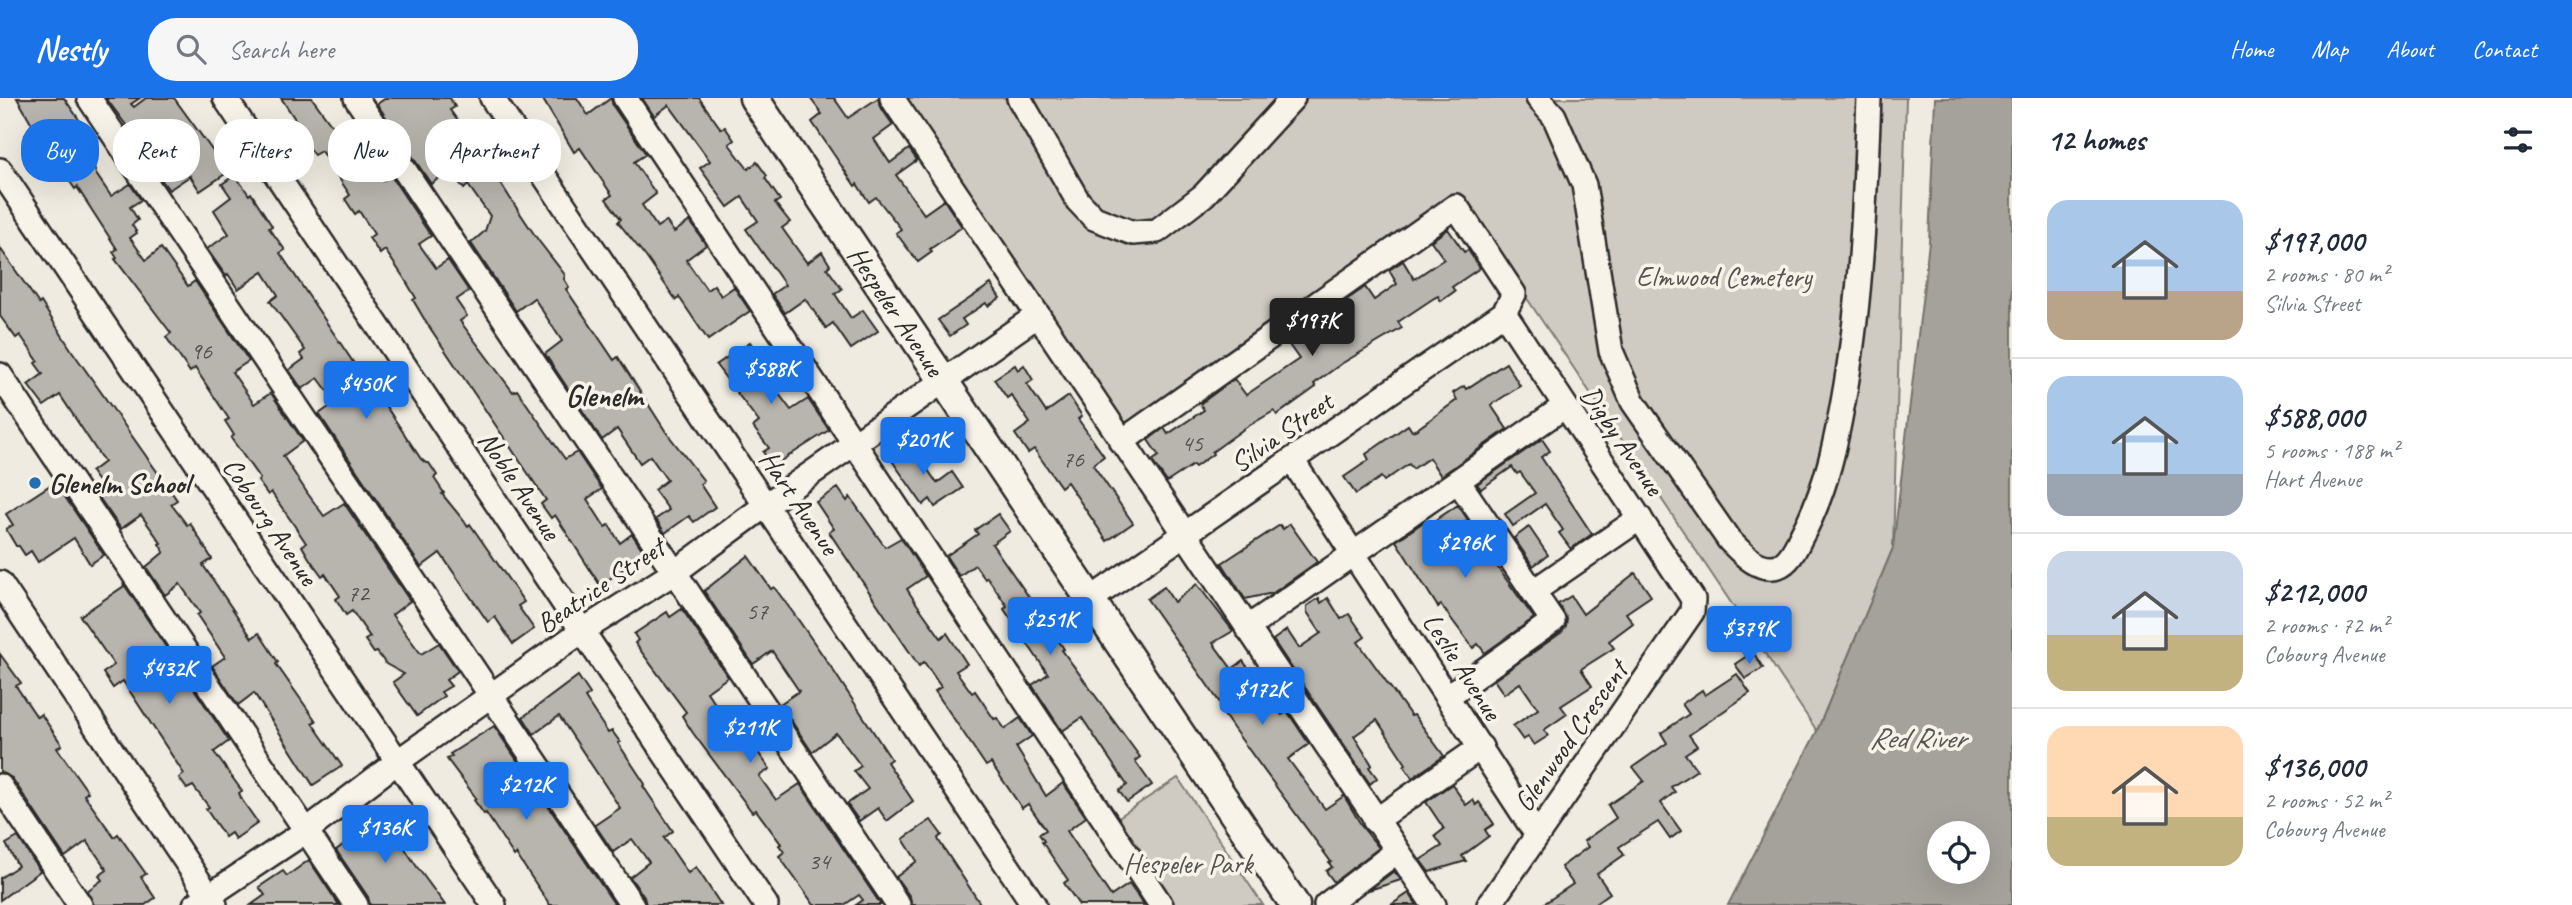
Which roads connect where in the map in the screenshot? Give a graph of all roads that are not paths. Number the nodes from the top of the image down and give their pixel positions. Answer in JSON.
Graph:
{"nodes":[{"id":1,"x":89,"y":98,"type":"edge"},
{"id":2,"x":225,"y":98,"type":"edge"},
{"id":3,"x":356,"y":98,"type":"edge"},
{"id":4,"x":492,"y":98,"type":"edge"},
{"id":5,"x":625,"y":98,"type":"edge"},
{"id":6,"x":754,"y":98,"type":"edge"},
{"id":7,"x":892,"y":98,"type":"edge"},
{"id":8,"x":1020,"y":98,"type":"edge"},
{"id":9,"x":1293,"y":98,"type":"edge"},
{"id":10,"x":1538,"y":98,"type":"edge"},
{"id":11,"x":1869,"y":98,"type":"edge"},
{"id":12,"x":0,"y":170,"type":"edge"},
{"id":13,"x":1504,"y":313,"type":"junction"},
{"id":14,"x":1038,"y":316,"type":"junction"},
{"id":15,"x":0,"y":375,"type":"edge"},
{"id":16,"x":944,"y":380,"type":"junction"},
{"id":17,"x":1565,"y":406,"type":"junction"},
{"id":18,"x":855,"y":442,"type":"junction"},
{"id":19,"x":1121,"y":442,"type":"junction"},
{"id":20,"x":1292,"y":460,"type":"junction"},
{"id":21,"x":1458,"y":481,"type":"junction"},
{"id":22,"x":766,"y":505,"type":"junction"},
{"id":23,"x":1640,"y":517,"type":"junction"},
{"id":24,"x":1184,"y":535,"type":"junction"},
{"id":25,"x":1353,"y":554,"type":"junction"},
{"id":26,"x":675,"y":572,"type":"junction"},
{"id":27,"x":0,"y":583,"type":"edge"},
{"id":28,"x":1534,"y":591,"type":"junction"},
{"id":29,"x":1091,"y":599,"type":"junction"},
{"id":30,"x":1693,"y":599,"type":"joint"},
{"id":31,"x":1247,"y":628,"type":"junction"},
{"id":32,"x":582,"y":631,"type":"junction"},
{"id":33,"x":1448,"y":696,"type":"junction"},
{"id":34,"x":492,"y":697,"type":"junction"},
{"id":35,"x":1480,"y":747,"type":"junction"},
{"id":36,"x":397,"y":762,"type":"junction"},
{"id":37,"x":0,"y":786,"type":"edge"},
{"id":38,"x":1375,"y":821,"type":"junction"},
{"id":39,"x":306,"y":831,"type":"junction"},
{"id":40,"x":1537,"y":835,"type":"junction"},
{"id":41,"x":1396,"y":852,"type":"junction"},
{"id":42,"x":206,"y":902,"type":"edge"},
{"id":43,"x":80,"y":905,"type":"edge"},
{"id":44,"x":356,"y":905,"type":"edge"},
{"id":45,"x":494,"y":905,"type":"edge"},
{"id":46,"x":632,"y":905,"type":"edge"},
{"id":47,"x":766,"y":905,"type":"edge"},
{"id":48,"x":898,"y":905,"type":"edge"},
{"id":49,"x":1034,"y":905,"type":"edge"},
{"id":50,"x":1161,"y":905,"type":"edge"},
{"id":51,"x":1295,"y":905,"type":"edge"},
{"id":52,"x":1326,"y":905,"type":"edge"},
{"id":53,"x":1434,"y":905,"type":"edge"},
{"id":54,"x":1489,"y":905,"type":"edge"}],
"edges":[{"from":1,"to":34,"type":"street"},
{"from":2,"to":32,"type":"street","name":"Noble Avenue"},
{"from":3,"to":26,"type":"street"},
{"from":4,"to":22,"type":"street","name":"Hart Avenue"},
{"from":5,"to":18,"type":"street"},
{"from":6,"to":16,"type":"main road","name":"Hespeler Avenue"},
{"from":7,"to":14,"type":"street"},
{"from":8,"to":9,"type":"street"},
{"from":10,"to":11,"type":"street"},
{"from":12,"to":36,"type":"street","name":"Cobourg Avenue"},
{"from":13,"to":17,"type":"street","name":"Digby Avenue"},
{"from":13,"to":19,"type":"street"},
{"from":13,"to":20,"type":"street","name":"Silvia Street"},
{"from":14,"to":16,"type":"street","name":"Beatrice Street"},
{"from":14,"to":19,"type":"street"},
{"from":15,"to":39,"type":"street"},
{"from":16,"to":18,"type":"street","name":"Beatrice Street"},
{"from":16,"to":29,"type":"main road","name":"Hespeler Avenue"},
{"from":17,"to":21,"type":"street"},
{"from":17,"to":23,"type":"street","name":"Digby Avenue"},
{"from":18,"to":22,"type":"street","name":"Beatrice Street"},
{"from":18,"to":50,"type":"street"},
{"from":19,"to":24,"type":"street"},
{"from":20,"to":24,"type":"street","name":"Silvia Street"},
{"from":20,"to":25,"type":"street","name":"Leslie Avenue"},
{"from":21,"to":25,"type":"street"},
{"from":21,"to":28,"type":"street"},
{"from":22,"to":26,"type":"street","name":"Beatrice Street"},
{"from":22,"to":49,"type":"street","name":"Hart Avenue"},
{"from":23,"to":28,"type":"street"},
{"from":23,"to":30,"type":"street","name":"Digby Avenue"},
{"from":24,"to":29,"type":"street","name":"Silvia Street"},
{"from":24,"to":31,"type":"street"},
{"from":25,"to":31,"type":"street"},
{"from":25,"to":33,"type":"street","name":"Leslie Avenue"},
{"from":26,"to":32,"type":"street","name":"Beatrice Street"},
{"from":26,"to":48,"type":"street"},
{"from":27,"to":42,"type":"street"},
{"from":28,"to":33,"type":"street"},
{"from":29,"to":51,"type":"main road","name":"Hespeler Avenue"},
{"from":30,"to":40,"type":"street","name":"Glenwood Crescent"},
{"from":31,"to":38,"type":"street"},
{"from":32,"to":34,"type":"street","name":"Beatrice Street"},
{"from":32,"to":47,"type":"street","name":"Noble Avenue"},
{"from":33,"to":35,"type":"street","name":"Leslie Avenue"},
{"from":34,"to":36,"type":"street","name":"Beatrice Street"},
{"from":34,"to":46,"type":"street"},
{"from":35,"to":38,"type":"street"},
{"from":35,"to":40,"type":"street","name":"Leslie Avenue"},
{"from":36,"to":39,"type":"street","name":"Beatrice Street"},
{"from":36,"to":45,"type":"street","name":"Cobourg Avenue"},
{"from":37,"to":43,"type":"street"},
{"from":38,"to":41,"type":"street"},
{"from":39,"to":42,"type":"street","name":"Beatrice Street"},
{"from":39,"to":44,"type":"street"},
{"from":40,"to":54,"type":"street","name":"Glenwood Crescent"},
{"from":41,"to":52,"type":"street"},
{"from":41,"to":53,"type":"street"}]}
